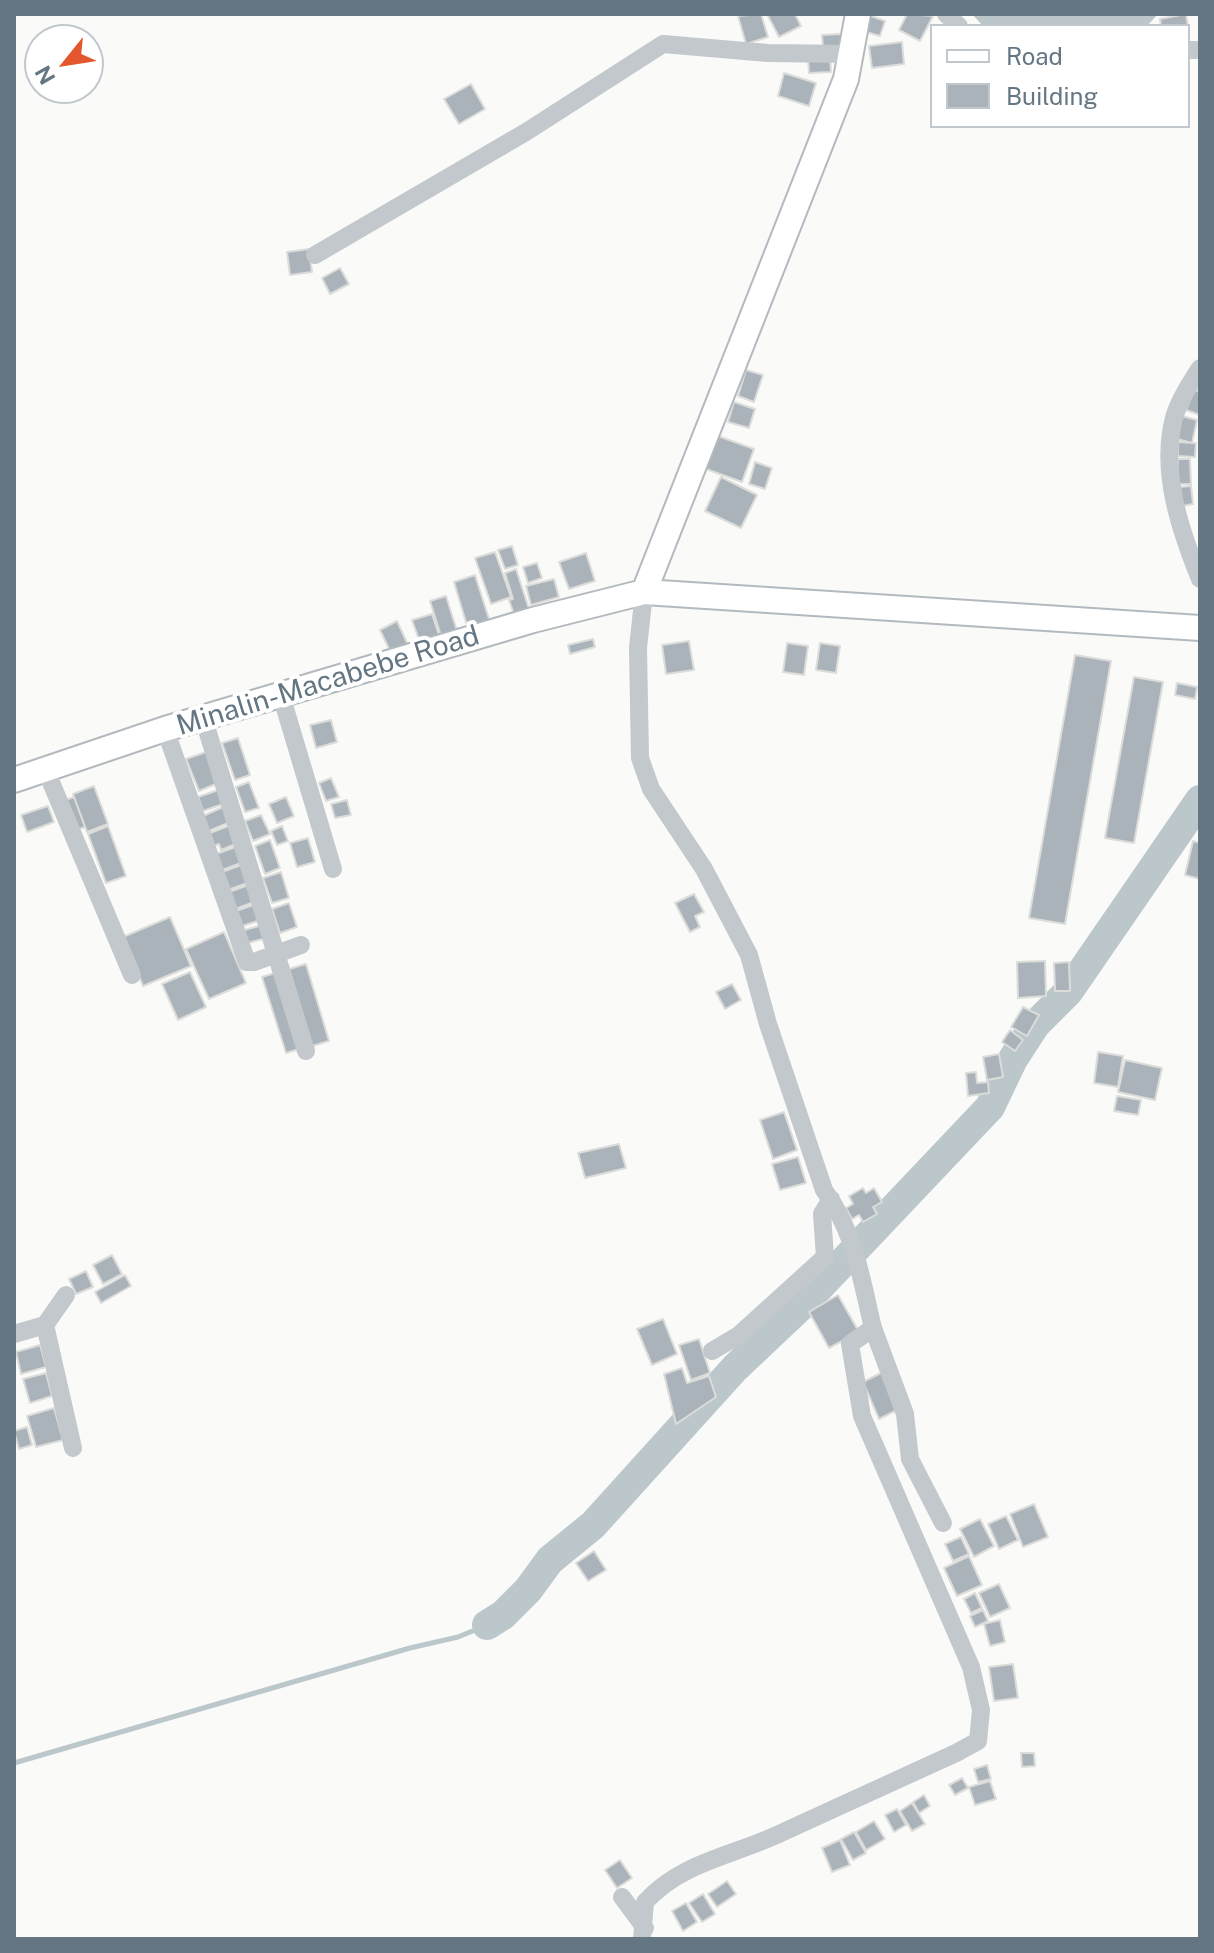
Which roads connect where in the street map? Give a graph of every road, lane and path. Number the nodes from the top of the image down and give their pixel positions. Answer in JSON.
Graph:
{"nodes":[{"id":1,"x":858,"y":14,"type":"edge"},
{"id":2,"x":850,"y":54,"type":"junction"},
{"id":3,"x":315,"y":255,"type":"dead end"},
{"id":4,"x":1200,"y":368,"type":"edge"},
{"id":5,"x":1200,"y":579,"type":"edge"},
{"id":6,"x":644,"y":592,"type":"junction"},
{"id":7,"x":1200,"y":628,"type":"edge"},
{"id":8,"x":281,"y":695,"type":"junction"},
{"id":9,"x":204,"y":720,"type":"junction"},
{"id":10,"x":165,"y":729,"type":"junction"},
{"id":11,"x":45,"y":768,"type":"junction"},
{"id":12,"x":14,"y":780,"type":"edge"},
{"id":13,"x":333,"y":869,"type":"dead end"},
{"id":14,"x":301,"y":945,"type":"dead end"},
{"id":15,"x":277,"y":955,"type":"junction"},
{"id":16,"x":132,"y":975,"type":"dead end"},
{"id":17,"x":306,"y":1051,"type":"dead end"},
{"id":18,"x":836,"y":1205,"type":"junction"},
{"id":19,"x":66,"y":1295,"type":"dead end"},
{"id":20,"x":45,"y":1325,"type":"junction"},
{"id":21,"x":873,"y":1328,"type":"junction"},
{"id":22,"x":14,"y":1334,"type":"edge"},
{"id":23,"x":712,"y":1351,"type":"dead end"},
{"id":24,"x":73,"y":1448,"type":"dead end"},
{"id":25,"x":943,"y":1523,"type":"dead end"},
{"id":26,"x":622,"y":1897,"type":"dead end"},
{"id":27,"x":644,"y":1934,"type":"edge"}],
"edges":[{"from":1,"to":2,"type":"main road"},
{"from":2,"to":3,"type":"street"},
{"from":2,"to":6,"type":"main road"},
{"from":4,"to":5,"type":"street"},
{"from":6,"to":7,"type":"main road","name":"Minalin-Macabebe Road"},
{"from":6,"to":8,"type":"main road","name":"Minalin-Macabebe Road"},
{"from":6,"to":18,"type":"street"},
{"from":8,"to":9,"type":"main road","name":"Minalin-Macabebe Road"},
{"from":8,"to":13,"type":"street"},
{"from":9,"to":10,"type":"main road","name":"Minalin-Macabebe Road"},
{"from":9,"to":15,"type":"street"},
{"from":10,"to":11,"type":"main road","name":"Minalin-Macabebe Road"},
{"from":10,"to":15,"type":"street"},
{"from":11,"to":12,"type":"main road","name":"Minalin-Macabebe Road"},
{"from":11,"to":16,"type":"street"},
{"from":14,"to":15,"type":"street"},
{"from":15,"to":17,"type":"street"},
{"from":18,"to":21,"type":"street"},
{"from":18,"to":23,"type":"street"},
{"from":19,"to":20,"type":"street"},
{"from":20,"to":22,"type":"street"},
{"from":20,"to":24,"type":"street"},
{"from":21,"to":25,"type":"street"},
{"from":21,"to":27,"type":"street"},
{"from":26,"to":27,"type":"street"}]}
